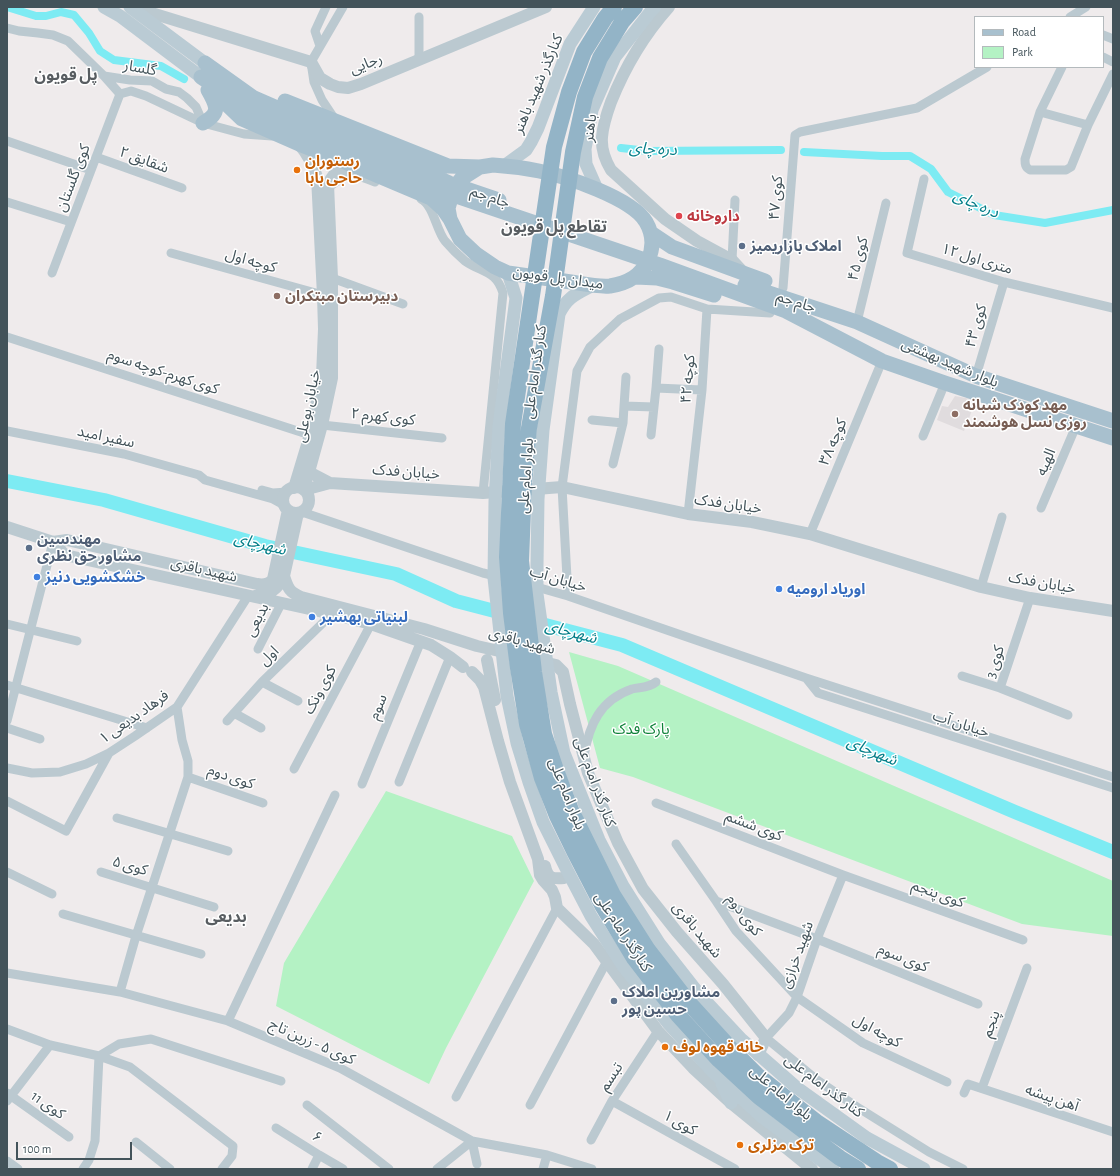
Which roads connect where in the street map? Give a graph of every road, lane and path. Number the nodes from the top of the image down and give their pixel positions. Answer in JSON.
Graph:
{"nodes":[{"id":1,"x":104,"y":7,"type":"edge"},
{"id":2,"x":131,"y":7,"type":"edge"},
{"id":3,"x":326,"y":7,"type":"edge"},
{"id":4,"x":343,"y":7,"type":"edge"},
{"id":5,"x":546,"y":7,"type":"edge"},
{"id":6,"x":594,"y":7,"type":"edge"},
{"id":7,"x":614,"y":7,"type":"edge"},
{"id":8,"x":634,"y":7,"type":"edge"},
{"id":9,"x":655,"y":7,"type":"edge"},
{"id":10,"x":669,"y":7,"type":"edge"},
{"id":11,"x":1086,"y":7,"type":"edge"},
{"id":12,"x":1072,"y":16,"type":"edge"},
{"id":13,"x":419,"y":17,"type":"dead end"},
{"id":14,"x":7,"y":28,"type":"edge"},
{"id":15,"x":320,"y":46,"type":"junction"},
{"id":16,"x":1104,"y":58,"type":"edge"},
{"id":17,"x":419,"y":59,"type":"junction"},
{"id":18,"x":310,"y":62,"type":"junction"},
{"id":19,"x":1113,"y":62,"type":"edge"},
{"id":20,"x":205,"y":63,"type":"junction"},
{"id":21,"x":985,"y":68,"type":"edge"},
{"id":22,"x":1062,"y":68,"type":"edge"},
{"id":23,"x":1113,"y":74,"type":"edge"},
{"id":24,"x":104,"y":76,"type":"junction"},
{"id":25,"x":203,"y":81,"type":"junction"},
{"id":26,"x":120,"y":94,"type":"junction"},
{"id":27,"x":1040,"y":112,"type":"junction"},
{"id":28,"x":336,"y":121,"type":"junction"},
{"id":29,"x":203,"y":123,"type":"junction"},
{"id":30,"x":1088,"y":125,"type":"junction"},
{"id":31,"x":281,"y":137,"type":"junction"},
{"id":32,"x":7,"y":141,"type":"edge"},
{"id":33,"x":299,"y":144,"type":"junction"},
{"id":34,"x":96,"y":158,"type":"junction"},
{"id":35,"x":504,"y":166,"type":"junction"},
{"id":36,"x":480,"y":167,"type":"junction"},
{"id":37,"x":360,"y":168,"type":"junction"},
{"id":38,"x":91,"y":170,"type":"junction"},
{"id":39,"x":924,"y":179,"type":"dead end"},
{"id":40,"x":324,"y":185,"type":"junction"},
{"id":41,"x":182,"y":188,"type":"dead end"},
{"id":42,"x":597,"y":189,"type":"junction"},
{"id":43,"x":735,"y":200,"type":"dead end"},
{"id":44,"x":7,"y":202,"type":"edge"},
{"id":45,"x":886,"y":203,"type":"dead end"},
{"id":46,"x":449,"y":214,"type":"junction"},
{"id":47,"x":71,"y":222,"type":"junction"},
{"id":48,"x":652,"y":238,"type":"junction"},
{"id":49,"x":171,"y":253,"type":"dead end"},
{"id":50,"x":732,"y":260,"type":"junction"},
{"id":51,"x":640,"y":272,"type":"junction"},
{"id":52,"x":52,"y":273,"type":"dead end"},
{"id":53,"x":508,"y":273,"type":"junction"},
{"id":54,"x":745,"y":274,"type":"junction"},
{"id":55,"x":332,"y":278,"type":"junction"},
{"id":56,"x":1004,"y":282,"type":"junction"},
{"id":57,"x":593,"y":285,"type":"junction"},
{"id":58,"x":782,"y":288,"type":"junction"},
{"id":59,"x":328,"y":297,"type":"junction"},
{"id":60,"x":403,"y":304,"type":"dead end"},
{"id":61,"x":791,"y":307,"type":"junction"},
{"id":62,"x":1113,"y":308,"type":"edge"},
{"id":63,"x":707,"y":309,"type":"junction"},
{"id":64,"x":770,"y":313,"type":"junction"},
{"id":65,"x":857,"y":322,"type":"junction"},
{"id":66,"x":7,"y":337,"type":"edge"},
{"id":67,"x":659,"y":349,"type":"dead end"},
{"id":68,"x":882,"y":361,"type":"junction"},
{"id":69,"x":976,"y":376,"type":"junction"},
{"id":70,"x":626,"y":377,"type":"dead end"},
{"id":71,"x":946,"y":383,"type":"junction"},
{"id":72,"x":656,"y":388,"type":"junction"},
{"id":73,"x":702,"y":390,"type":"junction"},
{"id":74,"x":624,"y":406,"type":"junction"},
{"id":75,"x":654,"y":407,"type":"junction"},
{"id":76,"x":592,"y":420,"type":"dead end"},
{"id":77,"x":1113,"y":421,"type":"edge"},
{"id":78,"x":623,"y":423,"type":"junction"},
{"id":79,"x":322,"y":425,"type":"junction"},
{"id":80,"x":1076,"y":426,"type":"junction"},
{"id":81,"x":7,"y":431,"type":"edge"},
{"id":82,"x":310,"y":435,"type":"junction"},
{"id":83,"x":651,"y":436,"type":"dead end"},
{"id":84,"x":923,"y":436,"type":"dead end"},
{"id":85,"x":442,"y":438,"type":"dead end"},
{"id":86,"x":1113,"y":438,"type":"edge"},
{"id":87,"x":613,"y":464,"type":"dead end"},
{"id":88,"x":309,"y":472,"type":"junction"},
{"id":89,"x":199,"y":475,"type":"junction"},
{"id":90,"x":330,"y":483,"type":"junction"},
{"id":91,"x":562,"y":487,"type":"junction"},
{"id":92,"x":297,"y":490,"type":"junction"},
{"id":93,"x":517,"y":492,"type":"junction"},
{"id":94,"x":483,"y":493,"type":"junction"},
{"id":95,"x":1041,"y":508,"type":"dead end"},
{"id":96,"x":293,"y":510,"type":"junction"},
{"id":97,"x":688,"y":514,"type":"junction"},
{"id":98,"x":1002,"y":517,"type":"dead end"},
{"id":99,"x":7,"y":527,"type":"edge"},
{"id":100,"x":810,"y":534,"type":"junction"},
{"id":101,"x":53,"y":542,"type":"junction"},
{"id":102,"x":515,"y":559,"type":"junction"},
{"id":103,"x":278,"y":577,"type":"junction"},
{"id":104,"x":981,"y":587,"type":"junction"},
{"id":105,"x":250,"y":596,"type":"junction"},
{"id":106,"x":568,"y":596,"type":"junction"},
{"id":107,"x":1030,"y":598,"type":"junction"},
{"id":108,"x":281,"y":604,"type":"junction"},
{"id":109,"x":1113,"y":611,"type":"edge"},
{"id":110,"x":332,"y":614,"type":"junction"},
{"id":111,"x":7,"y":624,"type":"edge"},
{"id":112,"x":371,"y":624,"type":"junction"},
{"id":113,"x":31,"y":629,"type":"junction"},
{"id":114,"x":77,"y":641,"type":"dead end"},
{"id":115,"x":421,"y":641,"type":"junction"},
{"id":116,"x":477,"y":646,"type":"junction"},
{"id":117,"x":258,"y":649,"type":"dead end"},
{"id":118,"x":450,"y":657,"type":"junction"},
{"id":119,"x":487,"y":660,"type":"junction"},
{"id":120,"x":510,"y":666,"type":"junction"},
{"id":121,"x":467,"y":669,"type":"junction"},
{"id":122,"x":962,"y":676,"type":"dead end"},
{"id":123,"x":539,"y":678,"type":"junction"},
{"id":124,"x":806,"y":678,"type":"junction"},
{"id":125,"x":262,"y":682,"type":"junction"},
{"id":126,"x":656,"y":682,"type":"dead end"},
{"id":127,"x":11,"y":686,"type":"edge"},
{"id":128,"x":1000,"y":688,"type":"junction"},
{"id":129,"x":298,"y":701,"type":"dead end"},
{"id":130,"x":177,"y":707,"type":"junction"},
{"id":131,"x":234,"y":713,"type":"junction"},
{"id":132,"x":1068,"y":715,"type":"dead end"},
{"id":133,"x":7,"y":721,"type":"edge"},
{"id":134,"x":227,"y":721,"type":"dead end"},
{"id":135,"x":7,"y":728,"type":"edge"},
{"id":136,"x":147,"y":728,"type":"junction"},
{"id":137,"x":261,"y":728,"type":"dead end"},
{"id":138,"x":40,"y":739,"type":"dead end"},
{"id":139,"x":109,"y":753,"type":"junction"},
{"id":140,"x":584,"y":757,"type":"junction"},
{"id":141,"x":7,"y":768,"type":"edge"},
{"id":142,"x":294,"y":768,"type":"dead end"},
{"id":143,"x":188,"y":777,"type":"junction"},
{"id":144,"x":1113,"y":777,"type":"edge"},
{"id":145,"x":399,"y":782,"type":"dead end"},
{"id":146,"x":362,"y":784,"type":"dead end"},
{"id":147,"x":1113,"y":788,"type":"edge"},
{"id":148,"x":335,"y":795,"type":"dead end"},
{"id":149,"x":7,"y":801,"type":"edge"},
{"id":150,"x":264,"y":803,"type":"dead end"},
{"id":151,"x":656,"y":803,"type":"dead end"},
{"id":152,"x":117,"y":818,"type":"dead end"},
{"id":153,"x":170,"y":833,"type":"junction"},
{"id":154,"x":676,"y":844,"type":"dead end"},
{"id":155,"x":228,"y":851,"type":"dead end"},
{"id":156,"x":7,"y":872,"type":"edge"},
{"id":157,"x":101,"y":872,"type":"dead end"},
{"id":158,"x":566,"y":874,"type":"junction"},
{"id":159,"x":843,"y":875,"type":"junction"},
{"id":160,"x":152,"y":888,"type":"junction"},
{"id":161,"x":52,"y":894,"type":"dead end"},
{"id":162,"x":716,"y":901,"type":"junction"},
{"id":163,"x":214,"y":907,"type":"dead end"},
{"id":164,"x":556,"y":908,"type":"junction"},
{"id":165,"x":63,"y":914,"type":"dead end"},
{"id":166,"x":136,"y":936,"type":"junction"},
{"id":167,"x":817,"y":939,"type":"junction"},
{"id":168,"x":1023,"y":940,"type":"dead end"},
{"id":169,"x":201,"y":954,"type":"dead end"},
{"id":170,"x":607,"y":961,"type":"junction"},
{"id":171,"x":1026,"y":968,"type":"dead end"},
{"id":172,"x":7,"y":974,"type":"edge"},
{"id":173,"x":120,"y":992,"type":"junction"},
{"id":174,"x":797,"y":997,"type":"junction"},
{"id":175,"x":978,"y":1004,"type":"dead end"},
{"id":176,"x":228,"y":1021,"type":"junction"},
{"id":177,"x":7,"y":1029,"type":"edge"},
{"id":178,"x":658,"y":1031,"type":"junction"},
{"id":179,"x":766,"y":1038,"type":"junction"},
{"id":180,"x":50,"y":1045,"type":"junction"},
{"id":181,"x":758,"y":1055,"type":"junction"},
{"id":182,"x":100,"y":1056,"type":"junction"},
{"id":183,"x":693,"y":1068,"type":"junction"},
{"id":184,"x":717,"y":1076,"type":"junction"},
{"id":185,"x":281,"y":1081,"type":"dead end"},
{"id":186,"x":947,"y":1082,"type":"dead end"},
{"id":187,"x":982,"y":1088,"type":"junction"},
{"id":188,"x":964,"y":1092,"type":"dead end"},
{"id":189,"x":8,"y":1097,"type":"edge"},
{"id":190,"x":456,"y":1097,"type":"dead end"},
{"id":191,"x":612,"y":1101,"type":"junction"},
{"id":192,"x":731,"y":1104,"type":"junction"},
{"id":193,"x":307,"y":1105,"type":"dead end"},
{"id":194,"x":530,"y":1106,"type":"dead end"},
{"id":195,"x":276,"y":1128,"type":"dead end"},
{"id":196,"x":1113,"y":1132,"type":"edge"},
{"id":197,"x":68,"y":1137,"type":"dead end"},
{"id":198,"x":591,"y":1140,"type":"dead end"},
{"id":199,"x":136,"y":1142,"type":"dead end"},
{"id":200,"x":472,"y":1142,"type":"junction"},
{"id":201,"x":319,"y":1155,"type":"junction"},
{"id":202,"x":547,"y":1155,"type":"junction"},
{"id":203,"x":7,"y":1161,"type":"edge"},
{"id":204,"x":477,"y":1164,"type":"dead end"},
{"id":205,"x":18,"y":1169,"type":"edge"},
{"id":206,"x":83,"y":1169,"type":"edge"},
{"id":207,"x":170,"y":1169,"type":"edge"},
{"id":208,"x":222,"y":1169,"type":"edge"},
{"id":209,"x":312,"y":1169,"type":"edge"},
{"id":210,"x":343,"y":1169,"type":"edge"},
{"id":211,"x":389,"y":1169,"type":"edge"},
{"id":212,"x":436,"y":1169,"type":"edge"},
{"id":213,"x":543,"y":1169,"type":"edge"},
{"id":214,"x":592,"y":1169,"type":"edge"},
{"id":215,"x":735,"y":1169,"type":"edge"},
{"id":216,"x":812,"y":1169,"type":"edge"},
{"id":217,"x":833,"y":1169,"type":"edge"},
{"id":218,"x":858,"y":1169,"type":"edge"},
{"id":219,"x":890,"y":1169,"type":"edge"},
{"id":220,"x":924,"y":1169,"type":"edge"},
{"id":221,"x":963,"y":1169,"type":"edge"}],
"edges":[{"from":1,"to":25,"type":"main road"},
{"from":2,"to":18,"type":"street"},
{"from":2,"to":20,"type":"main road"},
{"from":3,"to":15,"type":"street"},
{"from":4,"to":15,"type":"street"},
{"from":5,"to":17,"type":"street","name":"رجایی"},
{"from":6,"to":35,"type":"main road","name":"کنارگذر شهید باهنر"},
{"from":7,"to":93,"type":"highway","name":"بلوار امام علی"},
{"from":8,"to":93,"type":"highway","name":"بلوار امام علی"},
{"from":9,"to":42,"type":"main road"},
{"from":10,"to":50,"type":"street","name":"باهنر"},
{"from":11,"to":12,"type":"street"},
{"from":13,"to":17,"type":"street"},
{"from":14,"to":24,"type":"street"},
{"from":15,"to":18,"type":"street"},
{"from":16,"to":19,"type":"street"},
{"from":17,"to":18,"type":"street","name":"رجایی"},
{"from":18,"to":28,"type":"street"},
{"from":20,"to":28,"type":"main road"},
{"from":20,"to":61,"type":"main road","name":"جام جم"},
{"from":21,"to":58,"type":"street","name":"کوی ۴۷"},
{"from":22,"to":27,"type":"street"},
{"from":23,"to":30,"type":"street"},
{"from":24,"to":26,"type":"street"},
{"from":24,"to":29,"type":"street","name":"گلسار"},
{"from":25,"to":29,"type":"main road"},
{"from":25,"to":31,"type":"main road","name":"میدان پل قویون"},
{"from":25,"to":61,"type":"main road","name":"جام جم"},
{"from":26,"to":29,"type":"street","name":"گلسار"},
{"from":26,"to":34,"type":"street","name":"کوی گلستان"},
{"from":27,"to":30,"type":"street"},
{"from":27,"to":30,"type":"street"},
{"from":28,"to":36,"type":"main road"},
{"from":29,"to":31,"type":"street","name":"گلسار"},
{"from":31,"to":33,"type":"main road","name":"میدان پل قویون"},
{"from":32,"to":38,"type":"street"},
{"from":33,"to":37,"type":"main road","name":"میدان پل قویون"},
{"from":33,"to":40,"type":"street"},
{"from":34,"to":38,"type":"street","name":"کوی گلستان"},
{"from":34,"to":41,"type":"street","name":"شقایق ۲"},
{"from":35,"to":36,"type":"main road"},
{"from":35,"to":42,"type":"main road"},
{"from":36,"to":46,"type":"main road"},
{"from":37,"to":40,"type":"street"},
{"from":37,"to":46,"type":"main road","name":"میدان پل قویون"},
{"from":38,"to":47,"type":"street","name":"کوی گلستان"},
{"from":39,"to":56,"type":"street","name":"۱۲ متری اول"},
{"from":40,"to":55,"type":"street","name":"خیابان بوعلی"},
{"from":40,"to":59,"type":"street","name":"خیابان بوعلی"},
{"from":40,"to":94,"type":"street"},
{"from":42,"to":48,"type":"main road"},
{"from":43,"to":50,"type":"street"},
{"from":44,"to":47,"type":"street"},
{"from":45,"to":65,"type":"street","name":"کوی ۴۵"},
{"from":46,"to":53,"type":"main road","name":"میدان پل قویون"},
{"from":47,"to":52,"type":"street","name":"کوی گلستان"},
{"from":48,"to":51,"type":"main road"},
{"from":48,"to":54,"type":"main road"},
{"from":49,"to":59,"type":"street","name":"کوچه اول"},
{"from":50,"to":54,"type":"street","name":"باهنر"},
{"from":51,"to":57,"type":"main road","name":"میدان پل قویون"},
{"from":51,"to":64,"type":"main road"},
{"from":53,"to":57,"type":"main road","name":"میدان پل قویون"},
{"from":53,"to":93,"type":"main road","name":"کنار گذر امام علی"},
{"from":54,"to":58,"type":"main road"},
{"from":55,"to":59,"type":"street","name":"خیابان بوعلی"},
{"from":55,"to":60,"type":"street"},
{"from":56,"to":62,"type":"street","name":"۱۲ متری اول"},
{"from":56,"to":69,"type":"street","name":"کوی ۴۳"},
{"from":57,"to":93,"type":"main road","name":"کنار گذر امام علی"},
{"from":58,"to":61,"type":"main road"},
{"from":59,"to":79,"type":"street","name":"خیابان بوعلی"},
{"from":59,"to":82,"type":"street","name":"خیابان بوعلی"},
{"from":61,"to":64,"type":"main road"},
{"from":61,"to":65,"type":"main road","name":"جام جم"},
{"from":61,"to":68,"type":"main road","name":"بلوار شهید بهشتی"},
{"from":63,"to":64,"type":"street"},
{"from":63,"to":73,"type":"street","name":"کوچه ۴۲"},
{"from":63,"to":91,"type":"street"},
{"from":65,"to":69,"type":"main road","name":"بلوار شهید بهشتی"},
{"from":66,"to":82,"type":"street","name":"کوی کهرم-کوچه سوم"},
{"from":67,"to":72,"type":"street"},
{"from":68,"to":71,"type":"main road","name":"بلوار شهید بهشتی"},
{"from":68,"to":100,"type":"street","name":"کوچه ۳۸"},
{"from":69,"to":77,"type":"main road","name":"بلوار شهید بهشتی"},
{"from":70,"to":74,"type":"street"},
{"from":71,"to":80,"type":"main road","name":"بلوار شهید بهشتی"},
{"from":71,"to":84,"type":"street"},
{"from":72,"to":73,"type":"street"},
{"from":72,"to":75,"type":"street"},
{"from":73,"to":97,"type":"street","name":"کوچه ۴۲"},
{"from":74,"to":75,"type":"street"},
{"from":74,"to":78,"type":"street"},
{"from":75,"to":83,"type":"street"},
{"from":76,"to":78,"type":"street"},
{"from":78,"to":87,"type":"street"},
{"from":79,"to":85,"type":"street","name":"کوی کهرم ۲"},
{"from":79,"to":88,"type":"street","name":"خیابان بوعلی"},
{"from":80,"to":86,"type":"main road","name":"بلوار شهید بهشتی"},
{"from":80,"to":95,"type":"street","name":"الهیه"},
{"from":81,"to":89,"type":"street","name":"سفیر امید"},
{"from":82,"to":92,"type":"street","name":"خیابان بوعلی"},
{"from":88,"to":90,"type":"street","name":"خیابان فدک"},
{"from":88,"to":92,"type":"street","name":"خیابان بوعلی"},
{"from":89,"to":92,"type":"street","name":"سفیر امید"},
{"from":89,"to":96,"type":"street","name":"سفیر امید"},
{"from":90,"to":92,"type":"street","name":"خیابان فدک"},
{"from":90,"to":94,"type":"street","name":"خیابان فدک"},
{"from":91,"to":94,"type":"street","name":"خیابان فدک"},
{"from":91,"to":97,"type":"street","name":"خیابان فدک"},
{"from":91,"to":106,"type":"street"},
{"from":92,"to":96,"type":"street"},
{"from":92,"to":96,"type":"street"},
{"from":93,"to":102,"type":"highway","name":"بلوار امام علی"},
{"from":93,"to":102,"type":"main road","name":"کنار گذر امام علی"},
{"from":96,"to":103,"type":"street"},
{"from":96,"to":106,"type":"street","name":"خیابان آب"},
{"from":97,"to":100,"type":"street","name":"خیابان فدک"},
{"from":98,"to":104,"type":"street"},
{"from":99,"to":101,"type":"street","name":"شهید باقری"},
{"from":100,"to":104,"type":"street","name":"خیابان فدک"},
{"from":101,"to":103,"type":"street","name":"شهید باقری"},
{"from":101,"to":105,"type":"street","name":"شهید باقری"},
{"from":101,"to":113,"type":"street"},
{"from":102,"to":120,"type":"highway","name":"بلوار امام علی"},
{"from":102,"to":123,"type":"highway","name":"بلوار امام علی"},
{"from":103,"to":105,"type":"street"},
{"from":103,"to":116,"type":"street","name":"شهید باقری"},
{"from":104,"to":107,"type":"street","name":"خیابان فدک"},
{"from":105,"to":108,"type":"street","name":"شهید باقری"},
{"from":105,"to":130,"type":"street","name":"فرهاد بدیعی ۱"},
{"from":106,"to":124,"type":"street","name":"خیابان آب"},
{"from":107,"to":109,"type":"street","name":"خیابان فدک"},
{"from":107,"to":128,"type":"street","name":"کوی 3"},
{"from":108,"to":110,"type":"street","name":"شهید باقری"},
{"from":108,"to":117,"type":"street","name":"بدیعی"},
{"from":110,"to":112,"type":"street","name":"شهید باقری"},
{"from":110,"to":125,"type":"street","name":"اول"},
{"from":111,"to":113,"type":"street"},
{"from":112,"to":115,"type":"street","name":"شهید باقری"},
{"from":112,"to":142,"type":"street","name":"کوی ونک"},
{"from":113,"to":114,"type":"street"},
{"from":113,"to":127,"type":"street"},
{"from":115,"to":118,"type":"street","name":"شهید باقری"},
{"from":115,"to":146,"type":"street","name":"سوم"},
{"from":116,"to":119,"type":"street"},
{"from":116,"to":121,"type":"street"},
{"from":116,"to":140,"type":"street","name":"شهید باقری"},
{"from":118,"to":121,"type":"street","name":"شهید باقری"},
{"from":118,"to":145,"type":"street"},
{"from":119,"to":121,"type":"street"},
{"from":119,"to":158,"type":"street"},
{"from":120,"to":158,"type":"main road"},
{"from":120,"to":218,"type":"highway","name":"بلوار امام علی"},
{"from":121,"to":164,"type":"street","name":"شهید باقری"},
{"from":122,"to":128,"type":"street"},
{"from":123,"to":181,"type":"main road","name":"کنار گذر امام علی"},
{"from":123,"to":219,"type":"highway","name":"بلوار امام علی"},
{"from":124,"to":144,"type":"street","name":"خیابان آب"},
{"from":124,"to":147,"type":"street","name":"خیابان آب"},
{"from":125,"to":129,"type":"street"},
{"from":125,"to":131,"type":"street","name":"اول"},
{"from":126,"to":140,"type":"street"},
{"from":127,"to":133,"type":"street"},
{"from":127,"to":136,"type":"street"},
{"from":128,"to":132,"type":"street","name":"کوی 3"},
{"from":130,"to":136,"type":"street","name":"فرهاد بدیعی ۱"},
{"from":130,"to":143,"type":"street"},
{"from":131,"to":134,"type":"street","name":"اول"},
{"from":131,"to":137,"type":"street"},
{"from":135,"to":138,"type":"street"},
{"from":136,"to":139,"type":"street","name":"فرهاد بدیعی ۱"},
{"from":139,"to":141,"type":"street","name":"فرهاد بدیعی ۱"},
{"from":139,"to":149,"type":"street"},
{"from":140,"to":179,"type":"street","name":"شهید باقری"},
{"from":143,"to":150,"type":"street","name":"کوی دوم"},
{"from":143,"to":153,"type":"street"},
{"from":148,"to":176,"type":"street"},
{"from":151,"to":159,"type":"street","name":"کوی ششم"},
{"from":152,"to":153,"type":"street"},
{"from":153,"to":155,"type":"street"},
{"from":153,"to":160,"type":"street"},
{"from":154,"to":162,"type":"street","name":"کوی دوم"},
{"from":156,"to":161,"type":"street"},
{"from":157,"to":160,"type":"street","name":"کوی ۵"},
{"from":158,"to":164,"type":"street"},
{"from":158,"to":184,"type":"main road","name":"کنارگذر امام علی"},
{"from":159,"to":167,"type":"street","name":"شهید خرازی"},
{"from":159,"to":168,"type":"street","name":"کوی پنجم"},
{"from":160,"to":163,"type":"street"},
{"from":160,"to":166,"type":"street"},
{"from":162,"to":167,"type":"street","name":"کوی سوم"},
{"from":162,"to":174,"type":"street","name":"کوی دوم"},
{"from":164,"to":170,"type":"street"},
{"from":164,"to":190,"type":"street"},
{"from":165,"to":166,"type":"street"},
{"from":166,"to":169,"type":"street"},
{"from":166,"to":173,"type":"street"},
{"from":167,"to":174,"type":"street","name":"شهید خرازی"},
{"from":167,"to":175,"type":"street","name":"کوی سوم"},
{"from":170,"to":178,"type":"street"},
{"from":170,"to":194,"type":"street"},
{"from":171,"to":187,"type":"street","name":"پنجم"},
{"from":172,"to":173,"type":"street","name":"کوی ۵ - زرین تاج"},
{"from":173,"to":176,"type":"street","name":"کوی ۵ - زرین تاج"},
{"from":174,"to":179,"type":"street","name":"شهید خرازی"},
{"from":174,"to":186,"type":"street","name":"کوچه اول"},
{"from":176,"to":200,"type":"street","name":"کوی ۵ - زرین تاج"},
{"from":177,"to":180,"type":"street"},
{"from":178,"to":183,"type":"street"},
{"from":178,"to":191,"type":"street","name":"تبسم"},
{"from":179,"to":181,"type":"street"},
{"from":179,"to":221,"type":"street"},
{"from":180,"to":182,"type":"street"},
{"from":180,"to":189,"type":"street"},
{"from":181,"to":220,"type":"main road","name":"کنار گذر امام علی"},
{"from":182,"to":185,"type":"street"},
{"from":182,"to":206,"type":"street"},
{"from":182,"to":208,"type":"street"},
{"from":183,"to":184,"type":"street"},
{"from":183,"to":192,"type":"street"},
{"from":184,"to":192,"type":"main road"},
{"from":184,"to":217,"type":"main road","name":"کنارگذر امام علی"},
{"from":187,"to":188,"type":"street"},
{"from":187,"to":196,"type":"street","name":"آهن پیشه"},
{"from":189,"to":197,"type":"street","name":"کوی 11"},
{"from":191,"to":198,"type":"street","name":"تبسم"},
{"from":191,"to":215,"type":"street","name":"کوی ۱"},
{"from":192,"to":216,"type":"street"},
{"from":193,"to":211,"type":"street"},
{"from":195,"to":201,"type":"street","name":"۶"},
{"from":199,"to":207,"type":"street"},
{"from":200,"to":202,"type":"street","name":"کوی ۵ - زرین تاج"},
{"from":200,"to":204,"type":"street"},
{"from":200,"to":212,"type":"street"},
{"from":201,"to":209,"type":"street"},
{"from":201,"to":210,"type":"street","name":"۶"},
{"from":202,"to":213,"type":"street"},
{"from":202,"to":214,"type":"street","name":"کوی ۵ - زرین تاج"},
{"from":203,"to":205,"type":"street"}]}
